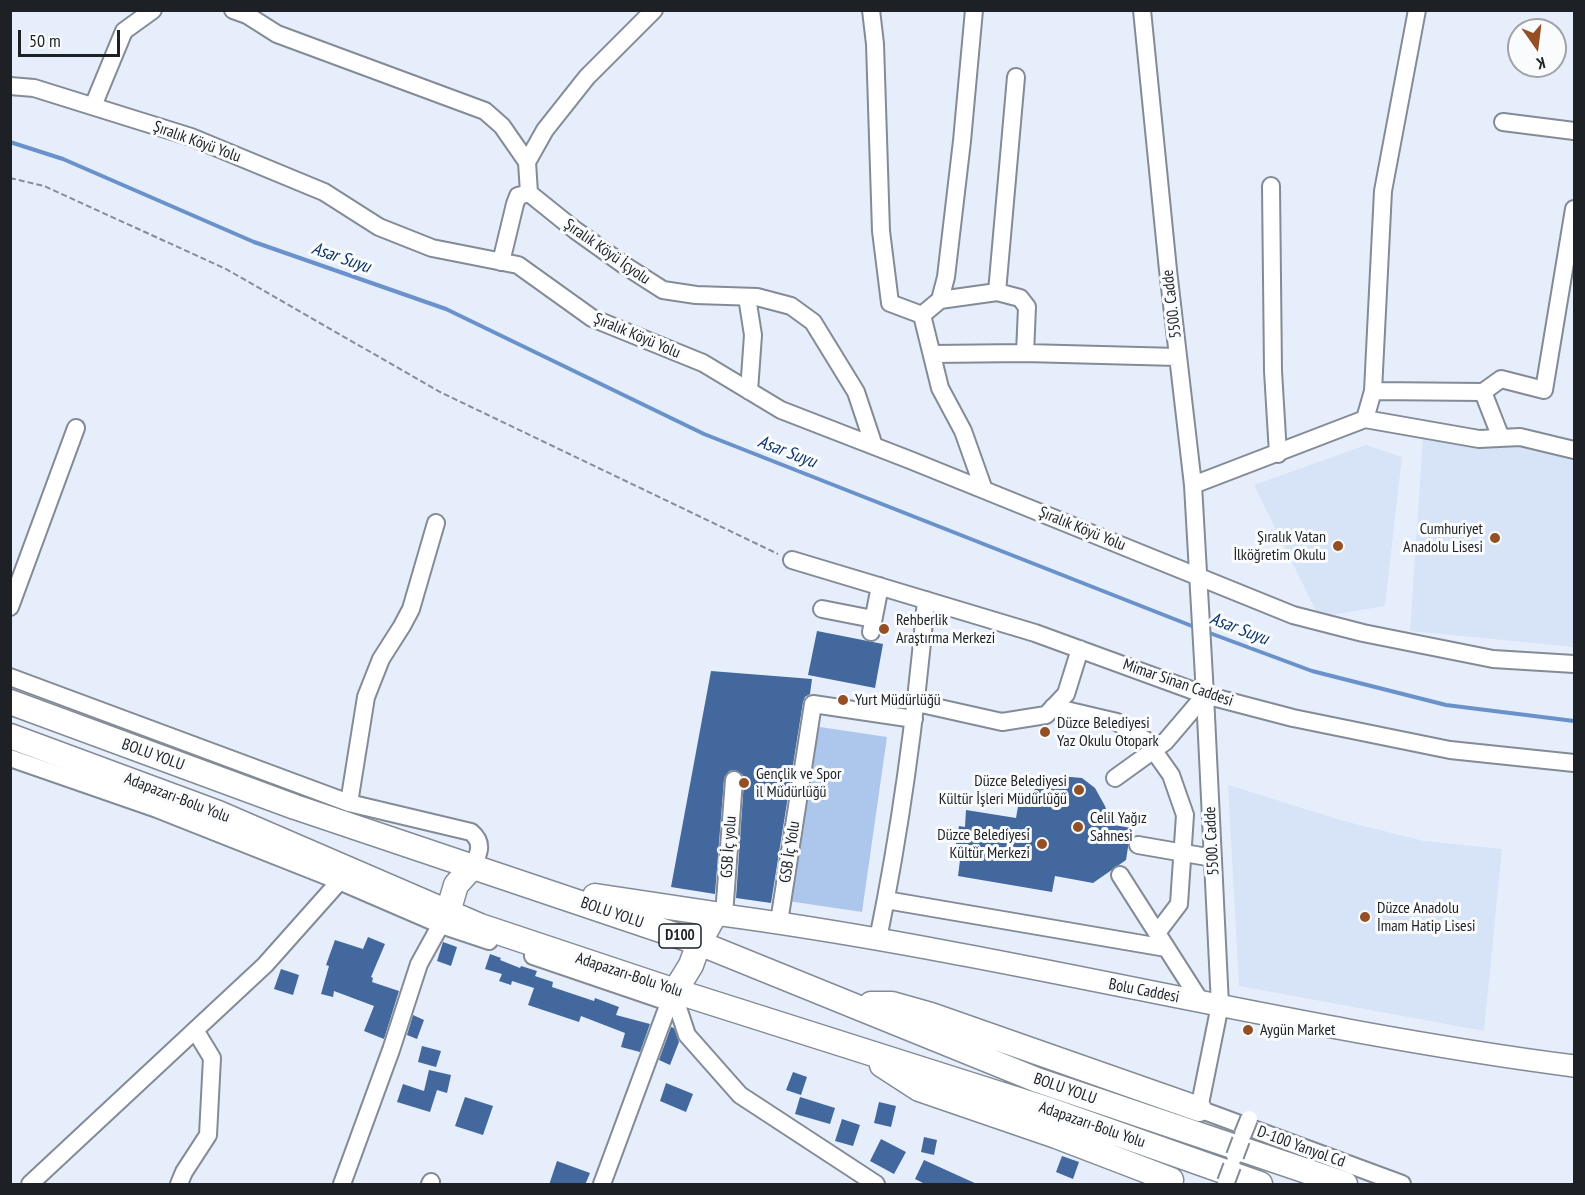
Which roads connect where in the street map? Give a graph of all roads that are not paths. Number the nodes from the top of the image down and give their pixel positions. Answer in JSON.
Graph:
{"nodes":[{"id":1,"x":153,"y":10,"type":"edge"},
{"id":2,"x":654,"y":10,"type":"edge"},
{"id":3,"x":872,"y":10,"type":"edge"},
{"id":4,"x":974,"y":10,"type":"edge"},
{"id":5,"x":1142,"y":10,"type":"edge"},
{"id":6,"x":1417,"y":10,"type":"edge"},
{"id":7,"x":242,"y":12,"type":"edge"},
{"id":8,"x":1016,"y":77,"type":"dead end"},
{"id":9,"x":10,"y":86,"type":"edge"},
{"id":10,"x":93,"y":106,"type":"junction"},
{"id":11,"x":1503,"y":122,"type":"dead end"},
{"id":12,"x":1575,"y":131,"type":"edge"},
{"id":13,"x":527,"y":162,"type":"junction"},
{"id":14,"x":1271,"y":186,"type":"dead end"},
{"id":15,"x":529,"y":193,"type":"junction"},
{"id":16,"x":1575,"y":209,"type":"edge"},
{"id":17,"x":501,"y":262,"type":"junction"},
{"id":18,"x":997,"y":292,"type":"junction"},
{"id":19,"x":747,"y":297,"type":"junction"},
{"id":20,"x":940,"y":300,"type":"junction"},
{"id":21,"x":922,"y":315,"type":"junction"},
{"id":22,"x":1025,"y":353,"type":"junction"},
{"id":23,"x":932,"y":354,"type":"junction"},
{"id":24,"x":1178,"y":357,"type":"junction"},
{"id":25,"x":749,"y":391,"type":"junction"},
{"id":26,"x":1373,"y":391,"type":"junction"},
{"id":27,"x":1483,"y":392,"type":"junction"},
{"id":28,"x":1365,"y":419,"type":"junction"},
{"id":29,"x":76,"y":428,"type":"dead end"},
{"id":30,"x":1501,"y":438,"type":"junction"},
{"id":31,"x":874,"y":446,"type":"junction"},
{"id":32,"x":1575,"y":450,"type":"edge"},
{"id":33,"x":1278,"y":453,"type":"junction"},
{"id":34,"x":1192,"y":485,"type":"junction"},
{"id":35,"x":984,"y":490,"type":"junction"},
{"id":36,"x":436,"y":523,"type":"dead end"},
{"id":37,"x":792,"y":560,"type":"road end"},
{"id":38,"x":1197,"y":575,"type":"junction"},
{"id":39,"x":880,"y":586,"type":"junction"},
{"id":40,"x":926,"y":600,"type":"junction"},
{"id":41,"x":10,"y":607,"type":"edge"},
{"id":42,"x":822,"y":609,"type":"dead end"},
{"id":43,"x":1080,"y":649,"type":"junction"},
{"id":44,"x":1575,"y":664,"type":"edge"},
{"id":45,"x":10,"y":677,"type":"edge"},
{"id":46,"x":1205,"y":695,"type":"junction"},
{"id":47,"x":10,"y":702,"type":"edge"},
{"id":48,"x":1053,"y":707,"type":"junction"},
{"id":49,"x":915,"y":711,"type":"junction"},
{"id":50,"x":10,"y":736,"type":"edge"},
{"id":51,"x":1154,"y":750,"type":"junction"},
{"id":52,"x":10,"y":758,"type":"edge"},
{"id":53,"x":1575,"y":763,"type":"edge"},
{"id":54,"x":1115,"y":778,"type":"dead end"},
{"id":55,"x":734,"y":780,"type":"dead end"},
{"id":56,"x":349,"y":803,"type":"junction"},
{"id":57,"x":1138,"y":844,"type":"dead end"},
{"id":58,"x":1182,"y":852,"type":"junction"},
{"id":59,"x":1213,"y":858,"type":"junction"},
{"id":60,"x":473,"y":866,"type":"junction"},
{"id":61,"x":1120,"y":875,"type":"dead end"},
{"id":62,"x":344,"y":876,"type":"junction"},
{"id":63,"x":533,"y":887,"type":"junction"},
{"id":64,"x":886,"y":900,"type":"junction"},
{"id":65,"x":720,"y":914,"type":"junction"},
{"id":66,"x":444,"y":918,"type":"junction"},
{"id":67,"x":778,"y":922,"type":"junction"},
{"id":68,"x":1157,"y":933,"type":"junction"},
{"id":69,"x":878,"y":939,"type":"junction"},
{"id":70,"x":699,"y":943,"type":"junction"},
{"id":71,"x":1167,"y":948,"type":"junction"},
{"id":72,"x":674,"y":1000,"type":"junction"},
{"id":73,"x":846,"y":1003,"type":"junction"},
{"id":74,"x":1210,"y":1003,"type":"junction"},
{"id":75,"x":195,"y":1030,"type":"junction"},
{"id":76,"x":855,"y":1047,"type":"junction"},
{"id":77,"x":1575,"y":1066,"type":"edge"},
{"id":78,"x":1200,"y":1109,"type":"junction"},
{"id":79,"x":1249,"y":1119,"type":"dead end"},
{"id":80,"x":1175,"y":1183,"type":"edge"},
{"id":81,"x":1225,"y":1183,"type":"edge"},
{"id":82,"x":30,"y":1185,"type":"edge"},
{"id":83,"x":179,"y":1185,"type":"edge"},
{"id":84,"x":342,"y":1185,"type":"edge"},
{"id":85,"x":602,"y":1185,"type":"edge"},
{"id":86,"x":876,"y":1185,"type":"edge"},
{"id":87,"x":1260,"y":1185,"type":"edge"},
{"id":88,"x":1345,"y":1185,"type":"edge"},
{"id":89,"x":1402,"y":1185,"type":"edge"}],
"edges":[{"from":1,"to":10,"type":"street"},
{"from":2,"to":13,"type":"street"},
{"from":3,"to":21,"type":"street"},
{"from":4,"to":20,"type":"street"},
{"from":5,"to":24,"type":"street","name":"5500. Cadde"},
{"from":6,"to":26,"type":"street"},
{"from":7,"to":13,"type":"street"},
{"from":8,"to":18,"type":"street"},
{"from":9,"to":10,"type":"street","name":"Şıralık Köyü Yolu"},
{"from":10,"to":17,"type":"street","name":"Şıralık Köyü Yolu"},
{"from":11,"to":12,"type":"street"},
{"from":13,"to":15,"type":"street"},
{"from":14,"to":33,"type":"street"},
{"from":15,"to":17,"type":"street"},
{"from":15,"to":19,"type":"street","name":"Şıralık Köyü İçyolu"},
{"from":16,"to":27,"type":"street"},
{"from":17,"to":25,"type":"street","name":"Şıralık Köyü Yolu"},
{"from":18,"to":20,"type":"street"},
{"from":18,"to":22,"type":"street"},
{"from":19,"to":25,"type":"street"},
{"from":19,"to":31,"type":"street","name":"Şıralık Köyü İçyolu"},
{"from":20,"to":21,"type":"street"},
{"from":21,"to":23,"type":"street"},
{"from":22,"to":23,"type":"street"},
{"from":22,"to":24,"type":"street"},
{"from":23,"to":35,"type":"street"},
{"from":24,"to":34,"type":"street","name":"5500. Cadde"},
{"from":25,"to":31,"type":"street","name":"Şıralık Köyü Yolu"},
{"from":26,"to":27,"type":"street"},
{"from":26,"to":28,"type":"street"},
{"from":27,"to":30,"type":"street"},
{"from":28,"to":30,"type":"street"},
{"from":28,"to":33,"type":"street"},
{"from":29,"to":41,"type":"street"},
{"from":30,"to":32,"type":"street"},
{"from":31,"to":35,"type":"street","name":"Şıralık Köyü Yolu"},
{"from":33,"to":34,"type":"street"},
{"from":34,"to":38,"type":"street","name":"5500. Cadde"},
{"from":35,"to":38,"type":"street","name":"Şıralık Köyü Yolu"},
{"from":36,"to":56,"type":"street"},
{"from":37,"to":39,"type":"street","name":"Mimar Sinan Caddesi"},
{"from":38,"to":44,"type":"street","name":"Şıralık Köyü Yolu"},
{"from":38,"to":46,"type":"street","name":"5500. Cadde"},
{"from":39,"to":40,"type":"street","name":"Mimar Sinan Caddesi"},
{"from":39,"to":42,"type":"street"},
{"from":40,"to":43,"type":"street","name":"Mimar Sinan Caddesi"},
{"from":40,"to":49,"type":"street"},
{"from":43,"to":46,"type":"street","name":"Mimar Sinan Caddesi"},
{"from":43,"to":48,"type":"street"},
{"from":45,"to":56,"type":"street"},
{"from":46,"to":51,"type":"street"},
{"from":46,"to":53,"type":"street","name":"Mimar Sinan Caddesi"},
{"from":46,"to":59,"type":"street","name":"5500. Cadde"},
{"from":47,"to":60,"type":"highway","name":"BOLU YOLU","number":"D100"},
{"from":48,"to":49,"type":"street"},
{"from":48,"to":51,"type":"street"},
{"from":49,"to":64,"type":"street"},
{"from":49,"to":67,"type":"street","name":"GSB İç Yolu"},
{"from":50,"to":62,"type":"highway","name":"Adapazarı-Bolu Yolu"},
{"from":51,"to":54,"type":"street"},
{"from":51,"to":58,"type":"street"},
{"from":52,"to":62,"type":"street"},
{"from":55,"to":65,"type":"street","name":"GSB İç yolu"},
{"from":56,"to":60,"type":"street"},
{"from":57,"to":58,"type":"street"},
{"from":58,"to":59,"type":"street"},
{"from":58,"to":68,"type":"street"},
{"from":59,"to":74,"type":"street","name":"5500. Cadde"},
{"from":60,"to":63,"type":"highway","name":"BOLU YOLU","number":"D100"},
{"from":60,"to":66,"type":"highway"},
{"from":61,"to":68,"type":"street"},
{"from":62,"to":66,"type":"highway","name":"Adapazarı-Bolu Yolu"},
{"from":62,"to":75,"type":"street"},
{"from":63,"to":65,"type":"highway"},
{"from":63,"to":70,"type":"highway","name":"BOLU YOLU","number":"D100"},
{"from":64,"to":69,"type":"street"},
{"from":64,"to":71,"type":"street"},
{"from":65,"to":67,"type":"main road","name":"Bolu Caddesi"},
{"from":65,"to":70,"type":"highway"},
{"from":66,"to":72,"type":"highway","name":"Adapazarı-Bolu Yolu"},
{"from":66,"to":84,"type":"street"},
{"from":67,"to":69,"type":"main road","name":"Bolu Caddesi"},
{"from":68,"to":71,"type":"street"},
{"from":69,"to":74,"type":"main road","name":"Bolu Caddesi"},
{"from":70,"to":72,"type":"highway"},
{"from":70,"to":73,"type":"highway","name":"BOLU YOLU","number":"D100"},
{"from":71,"to":74,"type":"street"},
{"from":72,"to":76,"type":"highway","name":"Adapazarı-Bolu Yolu"},
{"from":72,"to":85,"type":"street"},
{"from":72,"to":86,"type":"street"},
{"from":73,"to":78,"type":"highway"},
{"from":73,"to":88,"type":"highway","name":"BOLU YOLU","number":"D100"},
{"from":74,"to":77,"type":"main road","name":"Bolu Caddesi"},
{"from":74,"to":78,"type":"street","name":"5500. Cadde"},
{"from":75,"to":82,"type":"street"},
{"from":75,"to":83,"type":"street"},
{"from":76,"to":80,"type":"highway"},
{"from":76,"to":87,"type":"highway","name":"Adapazarı-Bolu Yolu"},
{"from":78,"to":89,"type":"street","name":"D-100 Yanyol Cd"},
{"from":79,"to":81,"type":"street","bridge":true}]}
